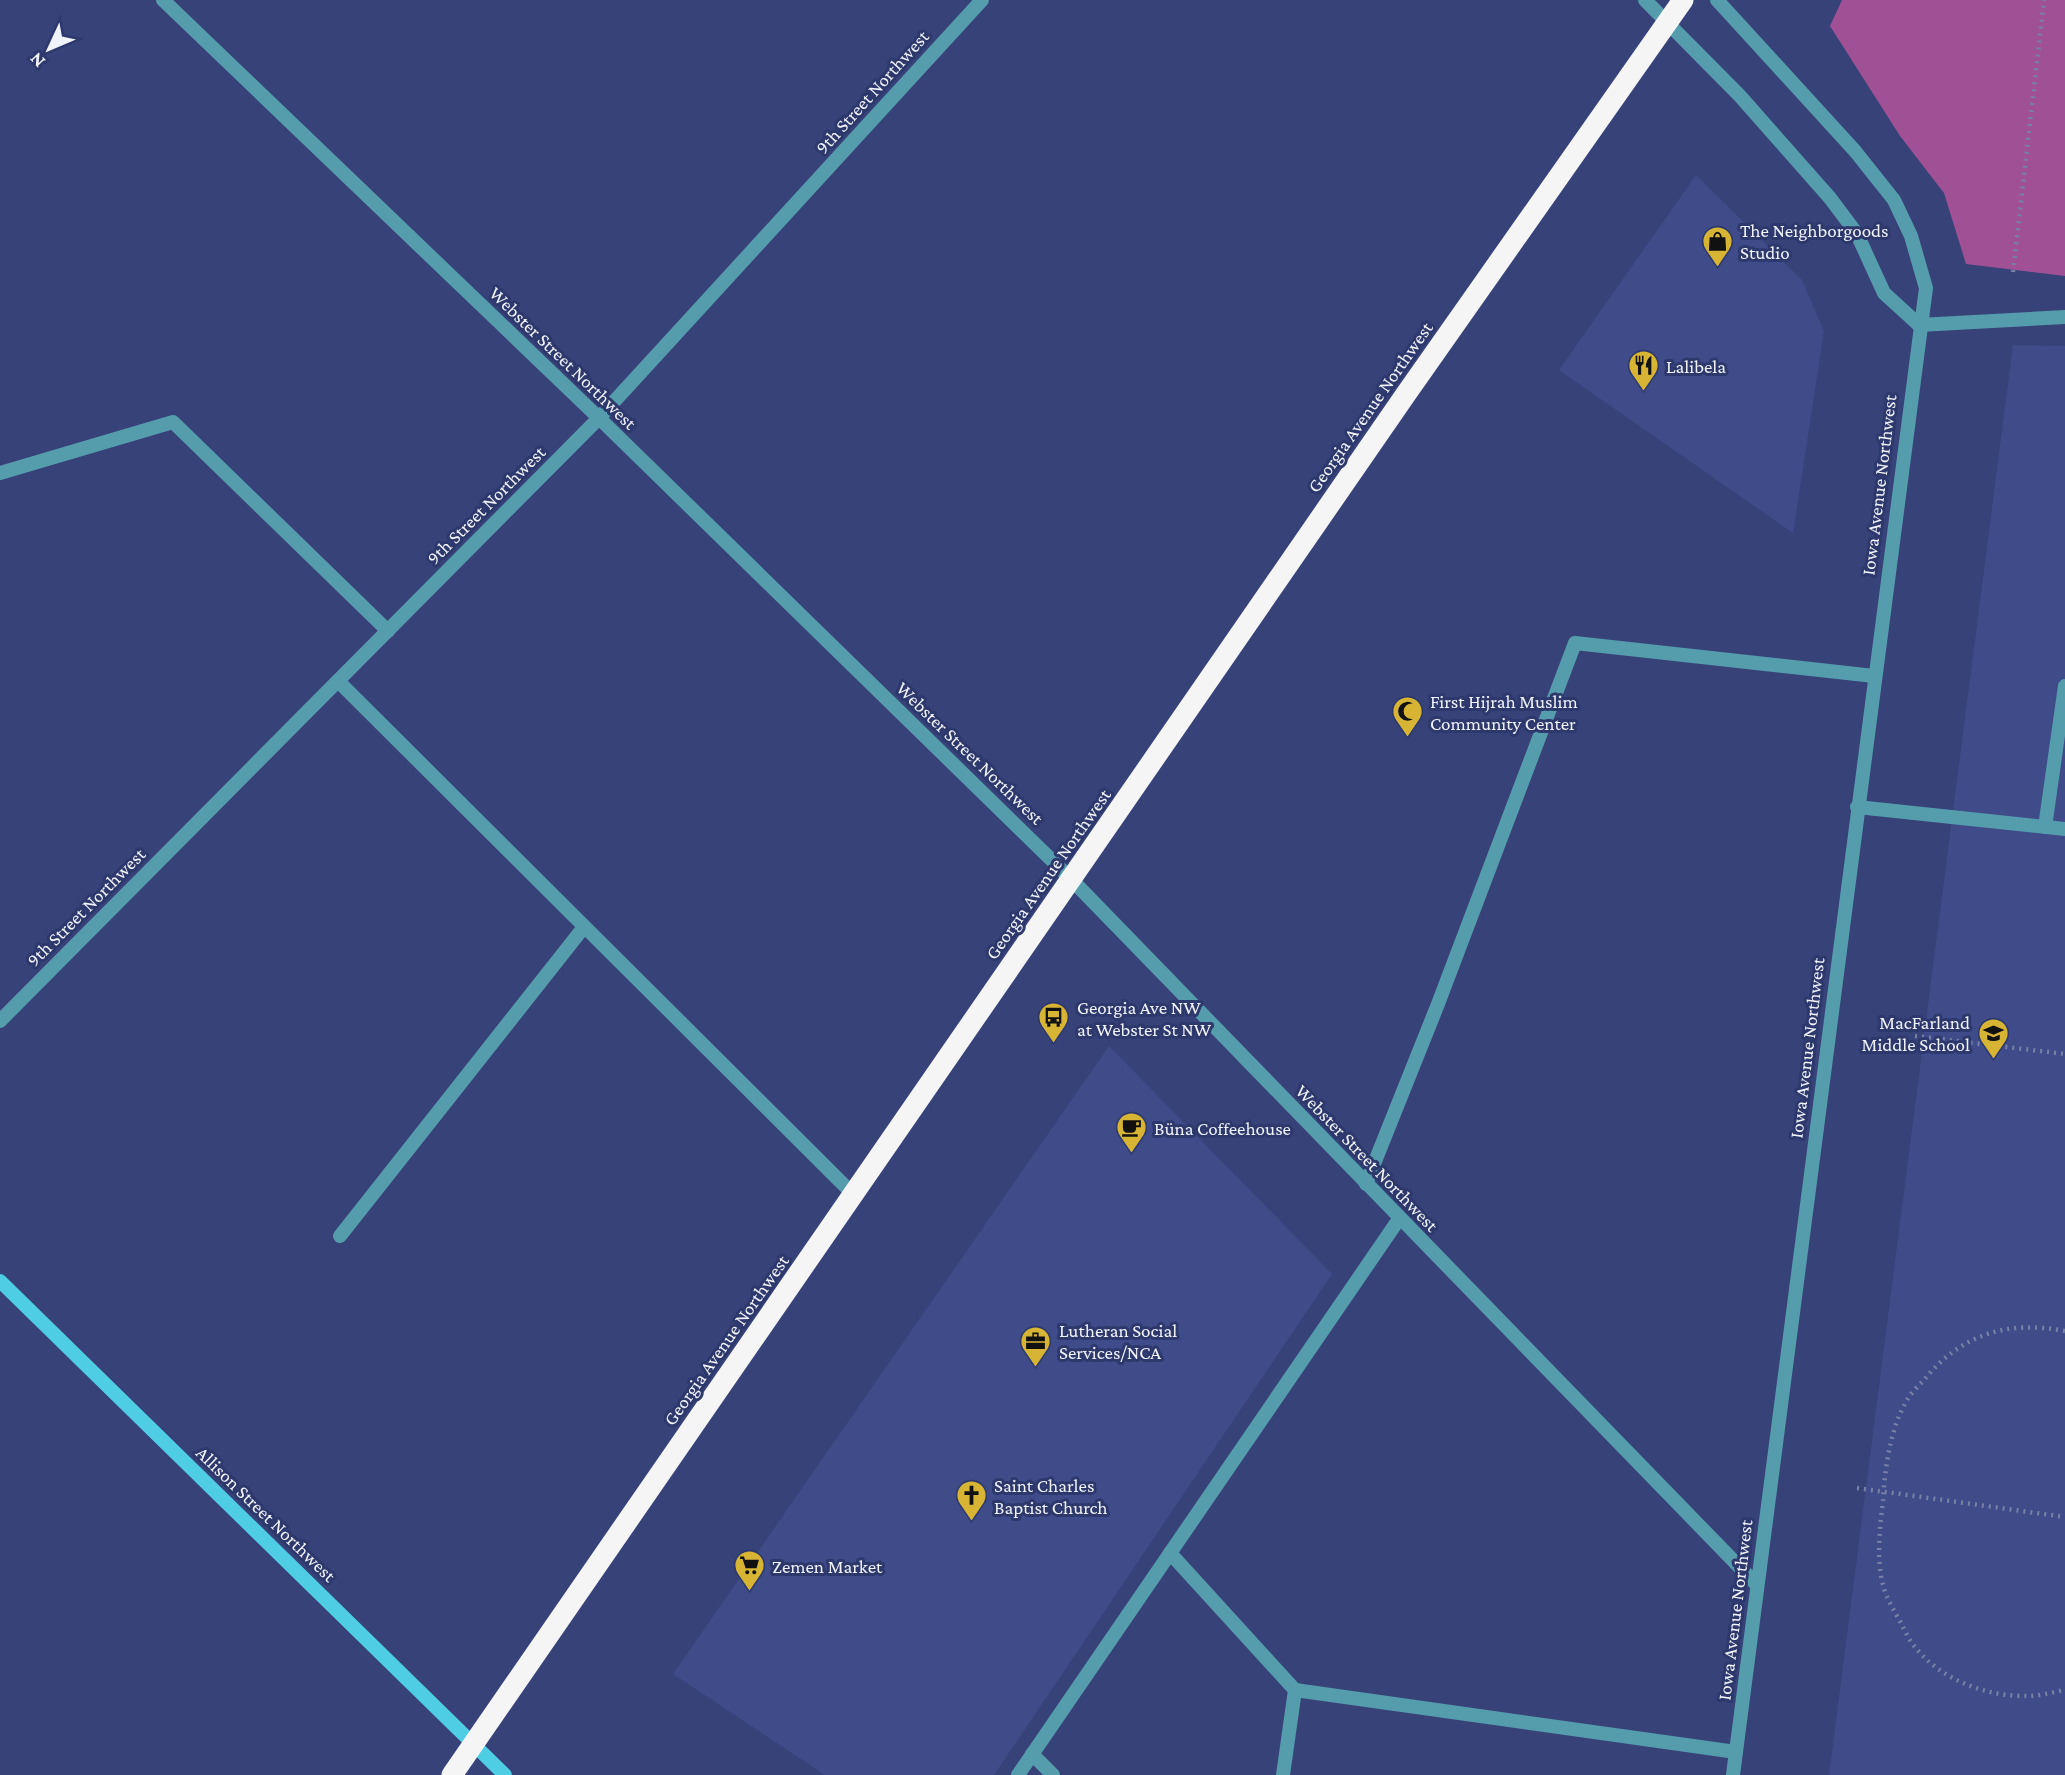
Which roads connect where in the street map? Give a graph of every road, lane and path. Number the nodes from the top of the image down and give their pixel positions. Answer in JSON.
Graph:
{"nodes":[{"id":1,"x":163,"y":0,"type":"edge"},
{"id":2,"x":982,"y":0,"type":"edge"},
{"id":3,"x":1646,"y":0,"type":"edge"},
{"id":4,"x":1683,"y":0,"type":"edge"},
{"id":5,"x":1717,"y":0,"type":"edge"},
{"id":6,"x":2044,"y":0,"type":"edge"},
{"id":7,"x":1668,"y":22,"type":"junction"},
{"id":8,"x":2013,"y":272,"type":"dead end"},
{"id":9,"x":2065,"y":317,"type":"edge"},
{"id":10,"x":1919,"y":325,"type":"junction"},
{"id":11,"x":599,"y":418,"type":"junction"},
{"id":12,"x":0,"y":473,"type":"edge"},
{"id":13,"x":388,"y":631,"type":"junction"},
{"id":14,"x":1874,"y":676,"type":"junction"},
{"id":15,"x":338,"y":681,"type":"junction"},
{"id":16,"x":2065,"y":686,"type":"edge"},
{"id":17,"x":1857,"y":807,"type":"junction"},
{"id":18,"x":2045,"y":827,"type":"junction"},
{"id":19,"x":2065,"y":829,"type":"edge"},
{"id":20,"x":1071,"y":880,"type":"junction"},
{"id":21,"x":584,"y":927,"type":"junction"},
{"id":22,"x":0,"y":1021,"type":"edge"},
{"id":23,"x":1915,"y":1036,"type":"dead end"},
{"id":24,"x":2065,"y":1054,"type":"edge"},
{"id":25,"x":1366,"y":1184,"type":"junction"},
{"id":26,"x":854,"y":1195,"type":"junction"},
{"id":27,"x":1399,"y":1219,"type":"junction"},
{"id":28,"x":340,"y":1236,"type":"dead end"},
{"id":29,"x":0,"y":1281,"type":"edge"},
{"id":30,"x":2065,"y":1331,"type":"edge"},
{"id":31,"x":1857,"y":1488,"type":"dead end"},
{"id":32,"x":1883,"y":1492,"type":"junction"},
{"id":33,"x":2065,"y":1517,"type":"edge"},
{"id":34,"x":1170,"y":1553,"type":"junction"},
{"id":35,"x":1757,"y":1585,"type":"junction"},
{"id":36,"x":1295,"y":1690,"type":"junction"},
{"id":37,"x":2065,"y":1690,"type":"edge"},
{"id":38,"x":475,"y":1744,"type":"junction"},
{"id":39,"x":1736,"y":1752,"type":"junction"},
{"id":40,"x":1032,"y":1754,"type":"junction"},
{"id":41,"x":452,"y":1775,"type":"edge"},
{"id":42,"x":505,"y":1775,"type":"edge"},
{"id":43,"x":1018,"y":1775,"type":"edge"},
{"id":44,"x":1053,"y":1775,"type":"edge"},
{"id":45,"x":1283,"y":1775,"type":"edge"},
{"id":46,"x":1733,"y":1775,"type":"edge"}],
"edges":[{"from":1,"to":11,"type":"street","name":"Webster Street Northwest"},
{"from":2,"to":11,"type":"street","name":"9th Street Northwest"},
{"from":3,"to":7,"type":"street"},
{"from":4,"to":7,"type":"highway","name":"Georgia Avenue Northwest"},
{"from":5,"to":10,"type":"street","name":"Iowa Avenue Northwest"},
{"from":6,"to":8,"type":"path"},
{"from":7,"to":10,"type":"street"},
{"from":7,"to":20,"type":"highway","name":"Georgia Avenue Northwest"},
{"from":9,"to":10,"type":"street"},
{"from":10,"to":14,"type":"street","name":"Iowa Avenue Northwest"},
{"from":11,"to":13,"type":"street","name":"9th Street Northwest"},
{"from":11,"to":20,"type":"street","name":"Webster Street Northwest"},
{"from":12,"to":13,"type":"street"},
{"from":13,"to":15,"type":"street","name":"9th Street Northwest"},
{"from":14,"to":17,"type":"street","name":"Iowa Avenue Northwest"},
{"from":14,"to":25,"type":"street"},
{"from":15,"to":21,"type":"street"},
{"from":15,"to":22,"type":"street","name":"9th Street Northwest"},
{"from":16,"to":18,"type":"street"},
{"from":17,"to":18,"type":"street"},
{"from":17,"to":35,"type":"street","name":"Iowa Avenue Northwest"},
{"from":18,"to":19,"type":"street"},
{"from":20,"to":25,"type":"street","name":"Webster Street Northwest"},
{"from":20,"to":26,"type":"highway","name":"Georgia Avenue Northwest"},
{"from":21,"to":26,"type":"street"},
{"from":21,"to":28,"type":"street"},
{"from":23,"to":24,"type":"path"},
{"from":25,"to":27,"type":"street","name":"Webster Street Northwest"},
{"from":26,"to":38,"type":"highway","name":"Georgia Avenue Northwest"},
{"from":27,"to":34,"type":"street"},
{"from":27,"to":35,"type":"street","name":"Webster Street Northwest"},
{"from":29,"to":38,"type":"street","name":"Allison Street Northwest"},
{"from":30,"to":32,"type":"path"},
{"from":31,"to":32,"type":"path"},
{"from":32,"to":33,"type":"path"},
{"from":32,"to":37,"type":"path"},
{"from":34,"to":36,"type":"street"},
{"from":34,"to":40,"type":"street"},
{"from":35,"to":39,"type":"street","name":"Iowa Avenue Northwest"},
{"from":36,"to":39,"type":"street"},
{"from":36,"to":45,"type":"street"},
{"from":38,"to":41,"type":"highway","name":"Georgia Avenue Northwest"},
{"from":38,"to":42,"type":"street","name":"Allison Street Northwest"},
{"from":39,"to":46,"type":"street","name":"Iowa Avenue Northwest"},
{"from":40,"to":43,"type":"street"},
{"from":40,"to":44,"type":"street"}]}
